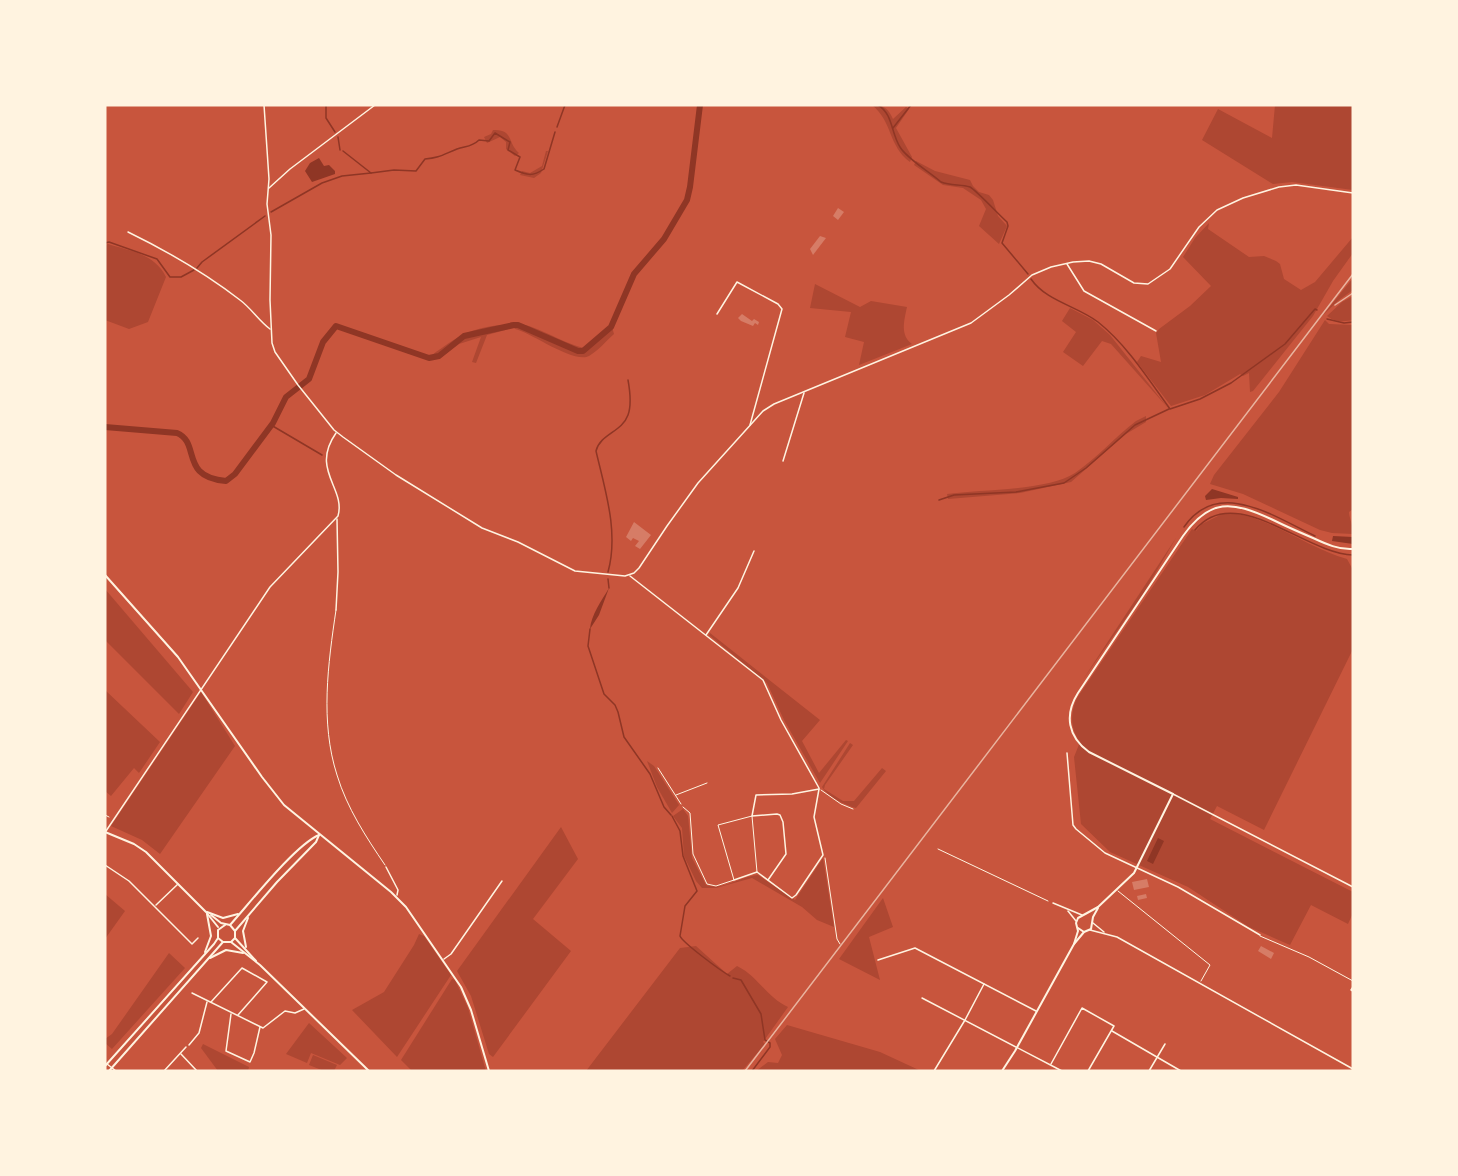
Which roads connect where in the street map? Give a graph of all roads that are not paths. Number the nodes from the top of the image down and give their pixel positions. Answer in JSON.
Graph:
{"nodes":[{"id":1,"x":264,"y":105,"type":"edge"},
{"id":2,"x":375,"y":105,"type":"edge"},
{"id":3,"x":268,"y":189,"type":"junction"},
{"id":4,"x":1353,"y":193,"type":"edge"},
{"id":5,"x":128,"y":232,"type":"dead end"},
{"id":6,"x":1066,"y":263,"type":"junction"},
{"id":7,"x":717,"y":314,"type":"dead end"},
{"id":8,"x":271,"y":329,"type":"junction"},
{"id":9,"x":1156,"y":331,"type":"dead end"},
{"id":10,"x":804,"y":392,"type":"junction"},
{"id":11,"x":750,"y":426,"type":"junction"},
{"id":12,"x":337,"y":432,"type":"junction"},
{"id":13,"x":783,"y":461,"type":"dead end"},
{"id":14,"x":337,"y":519,"type":"junction"},
{"id":15,"x":1353,"y":549,"type":"edge"},
{"id":16,"x":754,"y":551,"type":"dead end"},
{"id":17,"x":105,"y":575,"type":"edge"},
{"id":18,"x":629,"y":575,"type":"junction"},
{"id":19,"x":336,"y":610,"type":"joint"},
{"id":20,"x":705,"y":635,"type":"junction"},
{"id":21,"x":200,"y":687,"type":"junction"},
{"id":22,"x":1067,"y":753,"type":"dead end"},
{"id":23,"x":819,"y":788,"type":"junction"},
{"id":24,"x":1173,"y":794,"type":"junction"},
{"id":25,"x":683,"y":807,"type":"road end"},
{"id":26,"x":853,"y":809,"type":"dead end"},
{"id":27,"x":752,"y":816,"type":"junction"},
{"id":28,"x":311,"y":829,"type":"junction"},
{"id":29,"x":105,"y":832,"type":"edge"},
{"id":30,"x":319,"y":834,"type":"junction"},
{"id":31,"x":311,"y":838,"type":"junction"},
{"id":32,"x":316,"y":842,"type":"junction"},
{"id":33,"x":327,"y":842,"type":"junction"},
{"id":34,"x":105,"y":865,"type":"edge"},
{"id":35,"x":386,"y":867,"type":"joint"},
{"id":36,"x":1137,"y":868,"type":"junction"},
{"id":37,"x":757,"y":872,"type":"junction"},
{"id":38,"x":734,"y":880,"type":"junction"},
{"id":39,"x":768,"y":880,"type":"junction"},
{"id":40,"x":502,"y":881,"type":"dead end"},
{"id":41,"x":178,"y":884,"type":"junction"},
{"id":42,"x":1353,"y":887,"type":"edge"},
{"id":43,"x":1116,"y":889,"type":"junction"},
{"id":44,"x":396,"y":897,"type":"junction"},
{"id":45,"x":1053,"y":903,"type":"road end"},
{"id":46,"x":155,"y":906,"type":"junction"},
{"id":47,"x":1098,"y":907,"type":"junction"},
{"id":48,"x":1068,"y":910,"type":"junction"},
{"id":49,"x":206,"y":912,"type":"junction"},
{"id":50,"x":241,"y":913,"type":"junction"},
{"id":51,"x":249,"y":915,"type":"junction"},
{"id":52,"x":1083,"y":915,"type":"junction"},
{"id":53,"x":1076,"y":921,"type":"junction"},
{"id":54,"x":1093,"y":921,"type":"junction"},
{"id":55,"x":225,"y":925,"type":"junction"},
{"id":56,"x":230,"y":925,"type":"junction"},
{"id":57,"x":219,"y":928,"type":"junction"},
{"id":58,"x":1078,"y":928,"type":"junction"},
{"id":59,"x":1090,"y":930,"type":"junction"},
{"id":60,"x":235,"y":931,"type":"junction"},
{"id":61,"x":1084,"y":932,"type":"junction"},
{"id":62,"x":1105,"y":932,"type":"junction"},
{"id":63,"x":1260,"y":936,"type":"joint"},
{"id":64,"x":198,"y":938,"type":"dead end"},
{"id":65,"x":218,"y":938,"type":"junction"},
{"id":66,"x":235,"y":938,"type":"junction"},
{"id":67,"x":223,"y":942,"type":"junction"},
{"id":68,"x":231,"y":942,"type":"junction"},
{"id":69,"x":1074,"y":944,"type":"junction"},
{"id":70,"x":246,"y":952,"type":"junction"},
{"id":71,"x":203,"y":955,"type":"junction"},
{"id":72,"x":208,"y":959,"type":"junction"},
{"id":73,"x":443,"y":959,"type":"junction"},
{"id":74,"x":878,"y":960,"type":"dead end"},
{"id":75,"x":1353,"y":981,"type":"edge"},
{"id":76,"x":984,"y":983,"type":"junction"},
{"id":77,"x":1200,"y":983,"type":"junction"},
{"id":78,"x":1353,"y":987,"type":"edge"},
{"id":79,"x":1353,"y":991,"type":"edge"},
{"id":80,"x":192,"y":993,"type":"dead end"},
{"id":81,"x":922,"y":998,"type":"dead end"},
{"id":82,"x":207,"y":1001,"type":"junction"},
{"id":83,"x":210,"y":1002,"type":"junction"},
{"id":84,"x":304,"y":1008,"type":"junction"},
{"id":85,"x":1036,"y":1011,"type":"junction"},
{"id":86,"x":232,"y":1013,"type":"junction"},
{"id":87,"x":238,"y":1015,"type":"junction"},
{"id":88,"x":965,"y":1020,"type":"junction"},
{"id":89,"x":260,"y":1027,"type":"junction"},
{"id":90,"x":1111,"y":1031,"type":"junction"},
{"id":91,"x":1165,"y":1044,"type":"dead end"},
{"id":92,"x":189,"y":1045,"type":"dead end"},
{"id":93,"x":186,"y":1047,"type":"dead end"},
{"id":94,"x":1017,"y":1047,"type":"junction"},
{"id":95,"x":181,"y":1053,"type":"junction"},
{"id":96,"x":1157,"y":1058,"type":"junction"},
{"id":97,"x":106,"y":1065,"type":"edge"},
{"id":98,"x":1050,"y":1065,"type":"junction"},
{"id":99,"x":111,"y":1069,"type":"edge"},
{"id":100,"x":1353,"y":1069,"type":"edge"},
{"id":101,"x":116,"y":1071,"type":"edge"},
{"id":102,"x":164,"y":1071,"type":"edge"},
{"id":103,"x":197,"y":1071,"type":"edge"},
{"id":104,"x":369,"y":1071,"type":"edge"},
{"id":105,"x":489,"y":1071,"type":"edge"},
{"id":106,"x":934,"y":1071,"type":"edge"},
{"id":107,"x":1002,"y":1071,"type":"edge"},
{"id":108,"x":1062,"y":1071,"type":"edge"},
{"id":109,"x":1088,"y":1071,"type":"edge"},
{"id":110,"x":1149,"y":1071,"type":"edge"},
{"id":111,"x":1181,"y":1071,"type":"edge"}],
"edges":[{"from":1,"to":3,"type":"street"},
{"from":2,"to":3,"type":"street"},
{"from":3,"to":8,"type":"street"},
{"from":4,"to":6,"type":"street"},
{"from":5,"to":8,"type":"street"},
{"from":6,"to":9,"type":"street"},
{"from":6,"to":10,"type":"street"},
{"from":7,"to":11,"type":"street"},
{"from":8,"to":12,"type":"street"},
{"from":10,"to":11,"type":"street"},
{"from":10,"to":13,"type":"street"},
{"from":11,"to":18,"type":"street"},
{"from":12,"to":14,"type":"street"},
{"from":12,"to":18,"type":"street"},
{"from":14,"to":19,"type":"street"},
{"from":14,"to":21,"type":"street"},
{"from":15,"to":24,"type":"street"},
{"from":16,"to":20,"type":"street"},
{"from":17,"to":21,"type":"street"},
{"from":18,"to":20,"type":"street"},
{"from":19,"to":35,"type":"lane"},
{"from":20,"to":23,"type":"street"},
{"from":21,"to":28,"type":"street"},
{"from":21,"to":29,"type":"street"},
{"from":22,"to":36,"type":"street"},
{"from":23,"to":26,"type":"lane"},
{"from":23,"to":27,"type":"street"},
{"from":23,"to":39,"type":"street"},
{"from":24,"to":36,"type":"street"},
{"from":24,"to":42,"type":"street"},
{"from":25,"to":38,"type":"lane"},
{"from":27,"to":37,"type":"lane"},
{"from":27,"to":38,"type":"lane"},
{"from":27,"to":39,"type":"street"},
{"from":28,"to":30,"type":"street"},
{"from":28,"to":31,"type":"street"},
{"from":29,"to":41,"type":"street"},
{"from":30,"to":31,"type":"street"},
{"from":30,"to":32,"type":"street"},
{"from":30,"to":33,"type":"street"},
{"from":31,"to":50,"type":"street"},
{"from":32,"to":33,"type":"street"},
{"from":32,"to":51,"type":"street"},
{"from":33,"to":44,"type":"street"},
{"from":34,"to":46,"type":"street"},
{"from":35,"to":44,"type":"street"},
{"from":36,"to":43,"type":"street"},
{"from":36,"to":63,"type":"street"},
{"from":37,"to":38,"type":"street"},
{"from":37,"to":39,"type":"street"},
{"from":40,"to":73,"type":"street"},
{"from":41,"to":46,"type":"street"},
{"from":41,"to":49,"type":"street"},
{"from":43,"to":47,"type":"street"},
{"from":43,"to":77,"type":"lane"},
{"from":44,"to":73,"type":"street"},
{"from":45,"to":48,"type":"street"},
{"from":46,"to":64,"type":"street"},
{"from":47,"to":52,"type":"street"},
{"from":47,"to":54,"type":"street"},
{"from":48,"to":52,"type":"street"},
{"from":48,"to":53,"type":"street"},
{"from":49,"to":50,"type":"street"},
{"from":49,"to":55,"type":"street"},
{"from":49,"to":57,"type":"street"},
{"from":49,"to":71,"type":"street"},
{"from":50,"to":56,"type":"street"},
{"from":51,"to":60,"type":"street"},
{"from":51,"to":70,"type":"street"},
{"from":52,"to":53,"type":"street"},
{"from":52,"to":54,"type":"street"},
{"from":53,"to":58,"type":"street"},
{"from":54,"to":59,"type":"street"},
{"from":54,"to":62,"type":"street"},
{"from":55,"to":56,"type":"street"},
{"from":55,"to":57,"type":"street"},
{"from":56,"to":60,"type":"street"},
{"from":57,"to":65,"type":"street"},
{"from":58,"to":61,"type":"street"},
{"from":58,"to":69,"type":"street"},
{"from":59,"to":61,"type":"street"},
{"from":59,"to":62,"type":"street"},
{"from":60,"to":66,"type":"street"},
{"from":61,"to":69,"type":"street"},
{"from":62,"to":77,"type":"street"},
{"from":63,"to":75,"type":"lane"},
{"from":65,"to":67,"type":"street"},
{"from":65,"to":71,"type":"street"},
{"from":66,"to":68,"type":"street"},
{"from":66,"to":70,"type":"street"},
{"from":67,"to":68,"type":"street"},
{"from":67,"to":72,"type":"street"},
{"from":68,"to":70,"type":"street"},
{"from":69,"to":85,"type":"street"},
{"from":70,"to":72,"type":"street"},
{"from":70,"to":84,"type":"street"},
{"from":71,"to":97,"type":"street"},
{"from":72,"to":99,"type":"street"},
{"from":73,"to":105,"type":"street"},
{"from":74,"to":76,"type":"street"},
{"from":76,"to":85,"type":"street"},
{"from":76,"to":88,"type":"street"},
{"from":77,"to":100,"type":"street"},
{"from":78,"to":79,"type":"street"},
{"from":80,"to":82,"type":"street"},
{"from":81,"to":88,"type":"street"},
{"from":82,"to":83,"type":"street"},
{"from":82,"to":92,"type":"street"},
{"from":83,"to":86,"type":"street"},
{"from":83,"to":87,"type":"street"},
{"from":84,"to":89,"type":"street"},
{"from":84,"to":104,"type":"street"},
{"from":85,"to":94,"type":"street"},
{"from":86,"to":87,"type":"street"},
{"from":86,"to":89,"type":"street"},
{"from":87,"to":89,"type":"street"},
{"from":88,"to":94,"type":"street"},
{"from":88,"to":106,"type":"street"},
{"from":90,"to":96,"type":"street"},
{"from":90,"to":98,"type":"street"},
{"from":90,"to":109,"type":"street"},
{"from":91,"to":96,"type":"street"},
{"from":93,"to":95,"type":"street"},
{"from":94,"to":98,"type":"street"},
{"from":94,"to":107,"type":"street"},
{"from":95,"to":102,"type":"street"},
{"from":95,"to":103,"type":"street"},
{"from":96,"to":110,"type":"street"},
{"from":96,"to":111,"type":"street"},
{"from":97,"to":99,"type":"street"},
{"from":98,"to":108,"type":"street"},
{"from":99,"to":101,"type":"street"}]}
